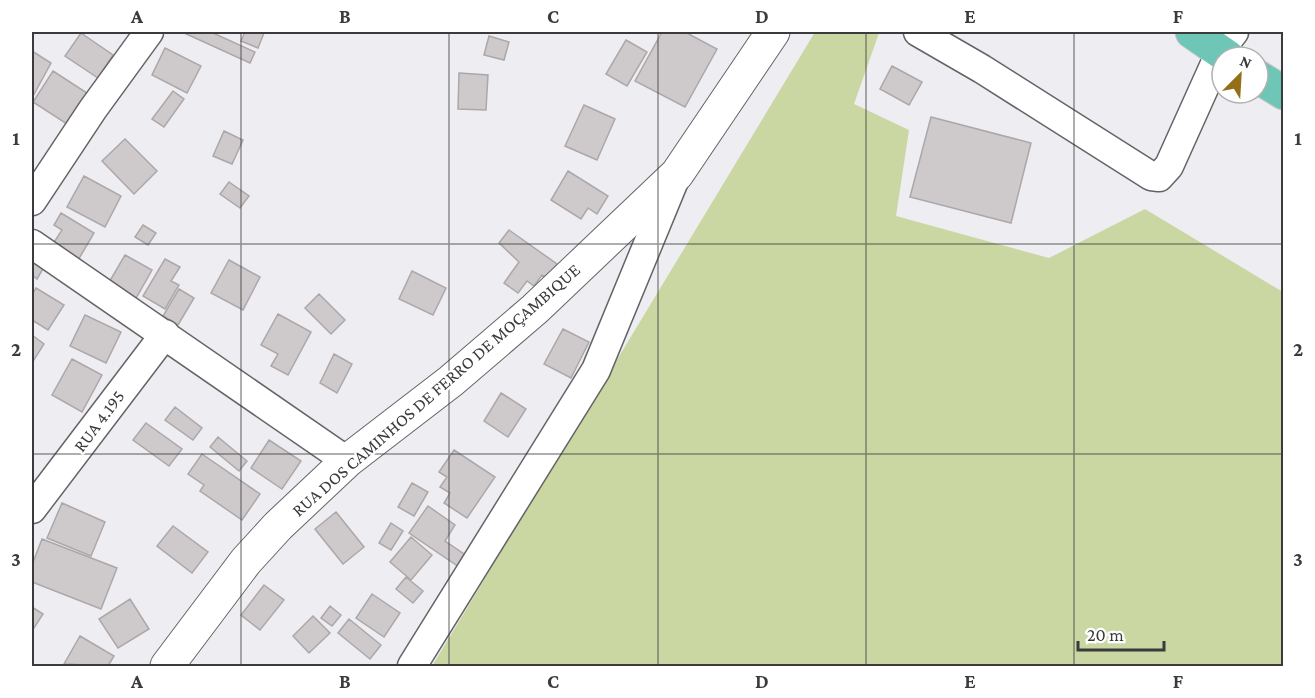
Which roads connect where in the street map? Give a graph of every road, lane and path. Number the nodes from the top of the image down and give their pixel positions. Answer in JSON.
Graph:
{"nodes":[{"id":1,"x":149,"y":32,"type":"edge"},
{"id":2,"x":773,"y":32,"type":"edge"},
{"id":3,"x":918,"y":32,"type":"edge"},
{"id":4,"x":1192,"y":32,"type":"edge"},
{"id":5,"x":1228,"y":45,"type":"edge"},
{"id":6,"x":1210,"y":82,"type":"edge"},
{"id":7,"x":1270,"y":84,"type":"edge"},
{"id":8,"x":1284,"y":93,"type":"edge"},
{"id":9,"x":677,"y":174,"type":"junction"},
{"id":10,"x":32,"y":201,"type":"edge"},
{"id":11,"x":32,"y":244,"type":"edge"},
{"id":12,"x":165,"y":333,"type":"junction"},
{"id":13,"x":347,"y":461,"type":"junction"},
{"id":14,"x":32,"y":509,"type":"edge"},
{"id":15,"x":167,"y":666,"type":"edge"},
{"id":16,"x":412,"y":666,"type":"edge"}],
"edges":[{"from":1,"to":10,"type":"street"},
{"from":2,"to":9,"type":"street","name":"RUA DOS CAMINHOS DE FERRO DE MOÇAMBIQUE"},
{"from":3,"to":6,"type":"street"},
{"from":4,"to":5,"type":"main road"},
{"from":7,"to":8,"type":"main road"},
{"from":9,"to":13,"type":"street","name":"RUA DOS CAMINHOS DE FERRO DE MOÇAMBIQUE"},
{"from":9,"to":16,"type":"street"},
{"from":11,"to":12,"type":"street"},
{"from":12,"to":13,"type":"street"},
{"from":12,"to":14,"type":"street","name":"RUA 4.195"},
{"from":13,"to":15,"type":"street","name":"RUA DOS CAMINHOS DE FERRO DE MOÇAMBIQUE"}]}
